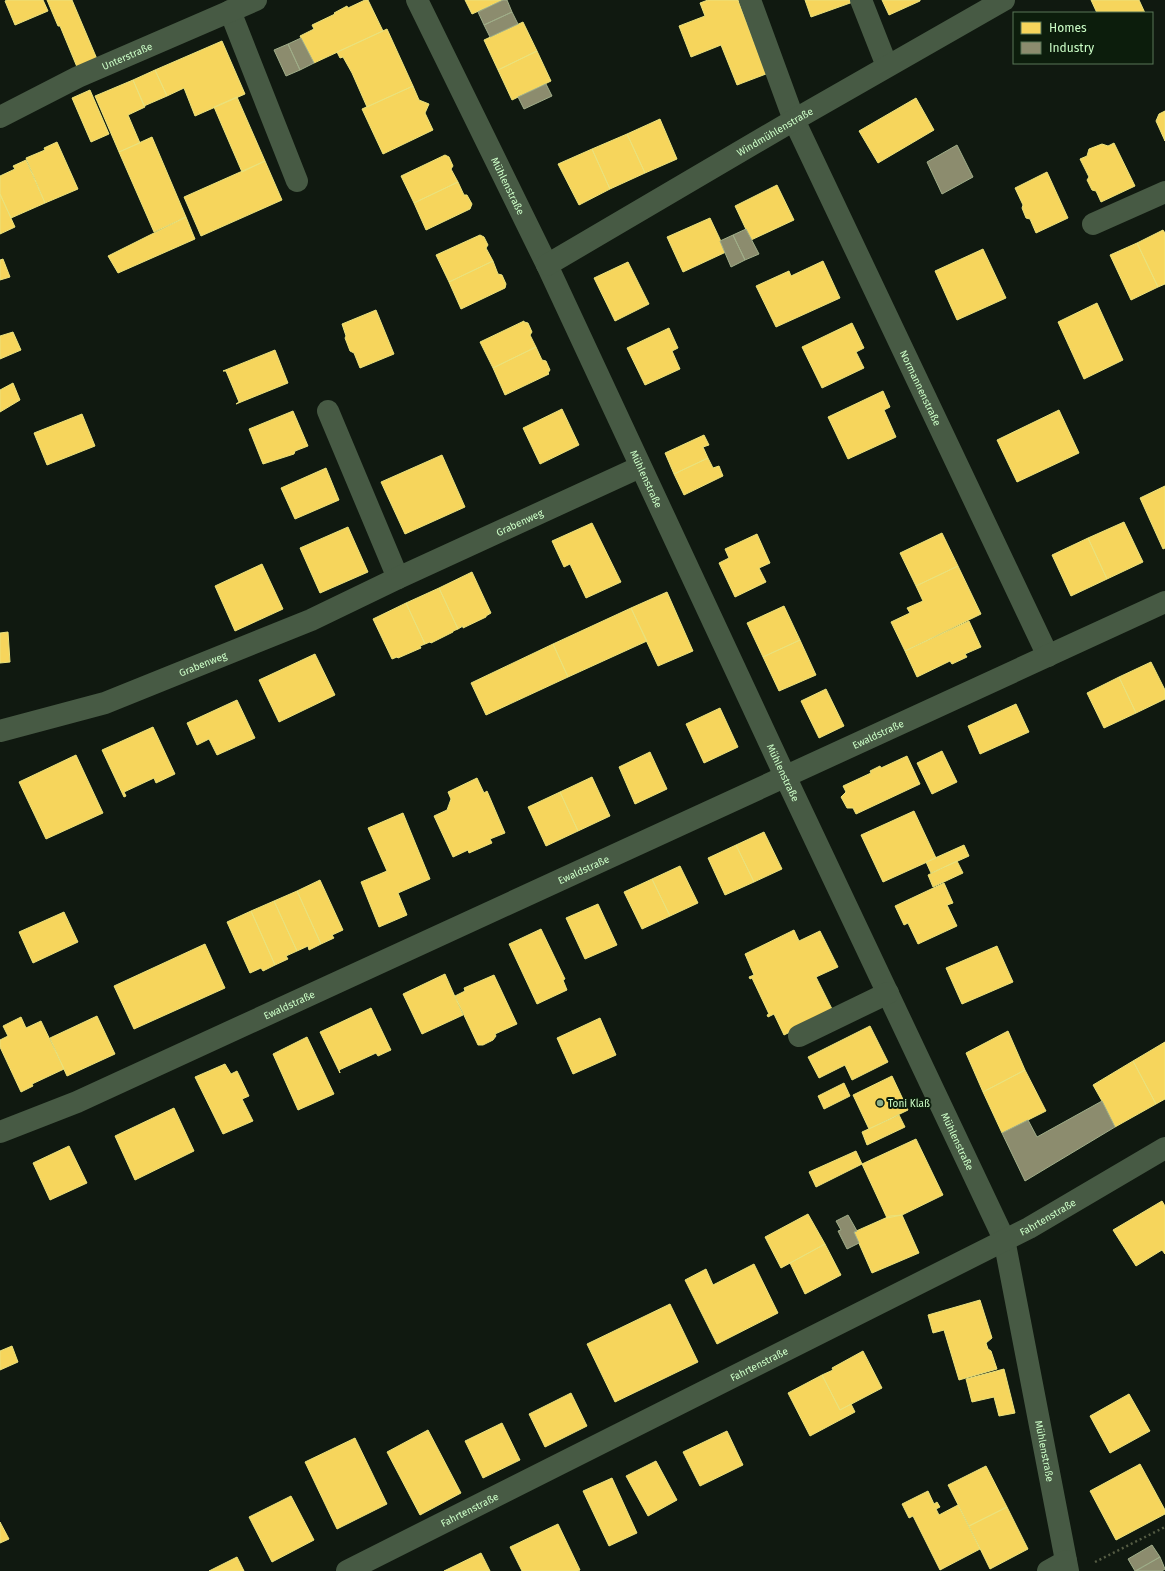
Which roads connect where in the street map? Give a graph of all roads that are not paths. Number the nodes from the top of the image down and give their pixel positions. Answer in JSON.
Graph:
{"nodes":[{"id":1,"x":256,"y":0,"type":"edge"},
{"id":2,"x":417,"y":0,"type":"edge"},
{"id":3,"x":750,"y":0,"type":"edge"},
{"id":4,"x":861,"y":0,"type":"edge"},
{"id":5,"x":1004,"y":0,"type":"edge"},
{"id":6,"x":230,"y":11,"type":"junction"},
{"id":7,"x":888,"y":66,"type":"junction"},
{"id":8,"x":0,"y":117,"type":"edge"},
{"id":9,"x":794,"y":120,"type":"junction"},
{"id":10,"x":297,"y":181,"type":"dead end"},
{"id":11,"x":1165,"y":192,"type":"edge"},
{"id":12,"x":1093,"y":224,"type":"dead end"},
{"id":13,"x":547,"y":265,"type":"junction"},
{"id":14,"x":328,"y":411,"type":"dead end"},
{"id":15,"x":640,"y":467,"type":"junction"},
{"id":16,"x":398,"y":578,"type":"junction"},
{"id":17,"x":1165,"y":602,"type":"edge"},
{"id":18,"x":1048,"y":656,"type":"junction"},
{"id":19,"x":0,"y":731,"type":"edge"},
{"id":20,"x":785,"y":776,"type":"junction"},
{"id":21,"x":888,"y":993,"type":"junction"},
{"id":22,"x":799,"y":1036,"type":"dead end"},
{"id":23,"x":0,"y":1132,"type":"edge"},
{"id":24,"x":1165,"y":1148,"type":"edge"},
{"id":25,"x":1004,"y":1239,"type":"junction"},
{"id":26,"x":1061,"y":1568,"type":"edge"},
{"id":27,"x":347,"y":1571,"type":"edge"}],
"edges":[{"from":1,"to":6,"type":"street","name":"Unterstraße"},
{"from":2,"to":13,"type":"street","name":"Mühlenstraße"},
{"from":3,"to":9,"type":"street","name":"Normannenstraße"},
{"from":4,"to":7,"type":"street"},
{"from":5,"to":7,"type":"street","name":"Windmühlenstraße"},
{"from":6,"to":8,"type":"street","name":"Unterstraße"},
{"from":6,"to":10,"type":"street"},
{"from":7,"to":9,"type":"street","name":"Windmühlenstraße"},
{"from":9,"to":13,"type":"street","name":"Windmühlenstraße"},
{"from":9,"to":18,"type":"street","name":"Normannenstraße"},
{"from":11,"to":12,"type":"street"},
{"from":13,"to":15,"type":"street","name":"Mühlenstraße"},
{"from":14,"to":16,"type":"street"},
{"from":15,"to":16,"type":"street","name":"Grabenweg"},
{"from":15,"to":20,"type":"street","name":"Mühlenstraße"},
{"from":16,"to":19,"type":"street","name":"Grabenweg"},
{"from":17,"to":18,"type":"street","name":"Ewaldstraße"},
{"from":18,"to":20,"type":"street","name":"Ewaldstraße"},
{"from":20,"to":21,"type":"street","name":"Mühlenstraße"},
{"from":20,"to":23,"type":"street","name":"Ewaldstraße"},
{"from":21,"to":22,"type":"street"},
{"from":21,"to":25,"type":"street","name":"Mühlenstraße"},
{"from":24,"to":25,"type":"street","name":"Fahrtenstraße"},
{"from":25,"to":26,"type":"street","name":"Mühlenstraße"},
{"from":25,"to":27,"type":"street","name":"Fahrtenstraße"}]}
